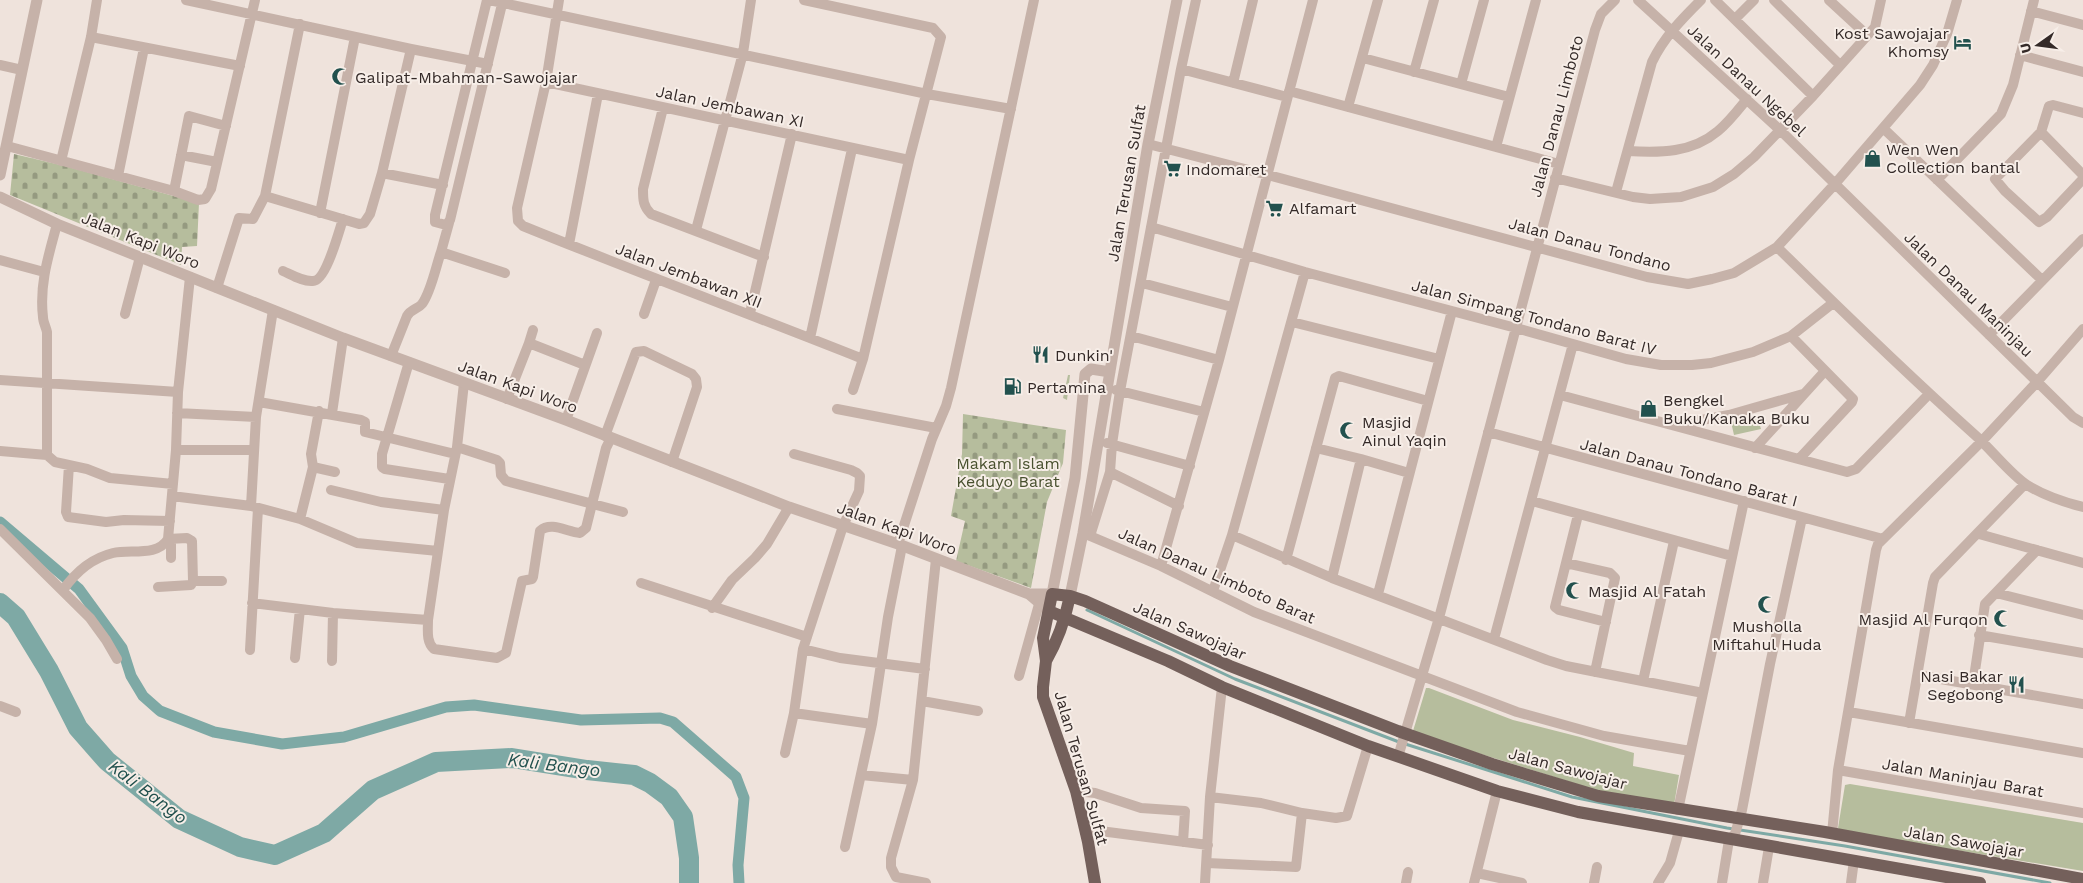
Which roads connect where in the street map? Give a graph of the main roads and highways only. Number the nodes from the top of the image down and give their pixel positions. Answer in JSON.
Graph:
{"nodes":[{"id":1,"x":1070,"y":596,"type":"junction"},
{"id":2,"x":1046,"y":601,"type":"junction"},
{"id":3,"x":1065,"y":619,"type":"junction"},
{"id":4,"x":1046,"y":661,"type":"junction"},
{"id":5,"x":1402,"y":744,"type":"junction"},
{"id":6,"x":1652,"y":815,"type":"junction"},
{"id":7,"x":1825,"y":842,"type":"junction"},
{"id":8,"x":2058,"y":879,"type":"edge"},
{"id":9,"x":2083,"y":879,"type":"edge"},
{"id":10,"x":1094,"y":883,"type":"edge"},
{"id":11,"x":1980,"y":883,"type":"edge"}],
"edges":[{"from":1,"to":2,"type":"main road"},
{"from":1,"to":3,"type":"main road","name":"Jalan Terusan Sulfat"},
{"from":1,"to":5,"type":"main road","name":"Jalan Sawojajar"},
{"from":2,"to":3,"type":"main road","name":"Jalan Kapi Woro"},
{"from":2,"to":4,"type":"main road","name":"Jalan Terusan Sulfat"},
{"from":3,"to":4,"type":"main road","name":"Jalan Terusan Sulfat"},
{"from":3,"to":5,"type":"main road","name":"Jalan Sawojajar"},
{"from":4,"to":10,"type":"main road","name":"Jalan Terusan Sulfat"},
{"from":5,"to":6,"type":"main road","name":"Jalan Sawojajar"},
{"from":5,"to":6,"type":"main road","name":"Jalan Sawojajar"},
{"from":6,"to":7,"type":"main road","name":"Jalan Sawojajar"},
{"from":6,"to":7,"type":"main road","name":"Jalan Sawojajar"},
{"from":7,"to":8,"type":"main road","name":"Jalan Sawojajar"},
{"from":7,"to":11,"type":"main road","name":"Jalan Sawojajar"},
{"from":8,"to":9,"type":"main road","name":"Jalan Sawojajar"}]}
